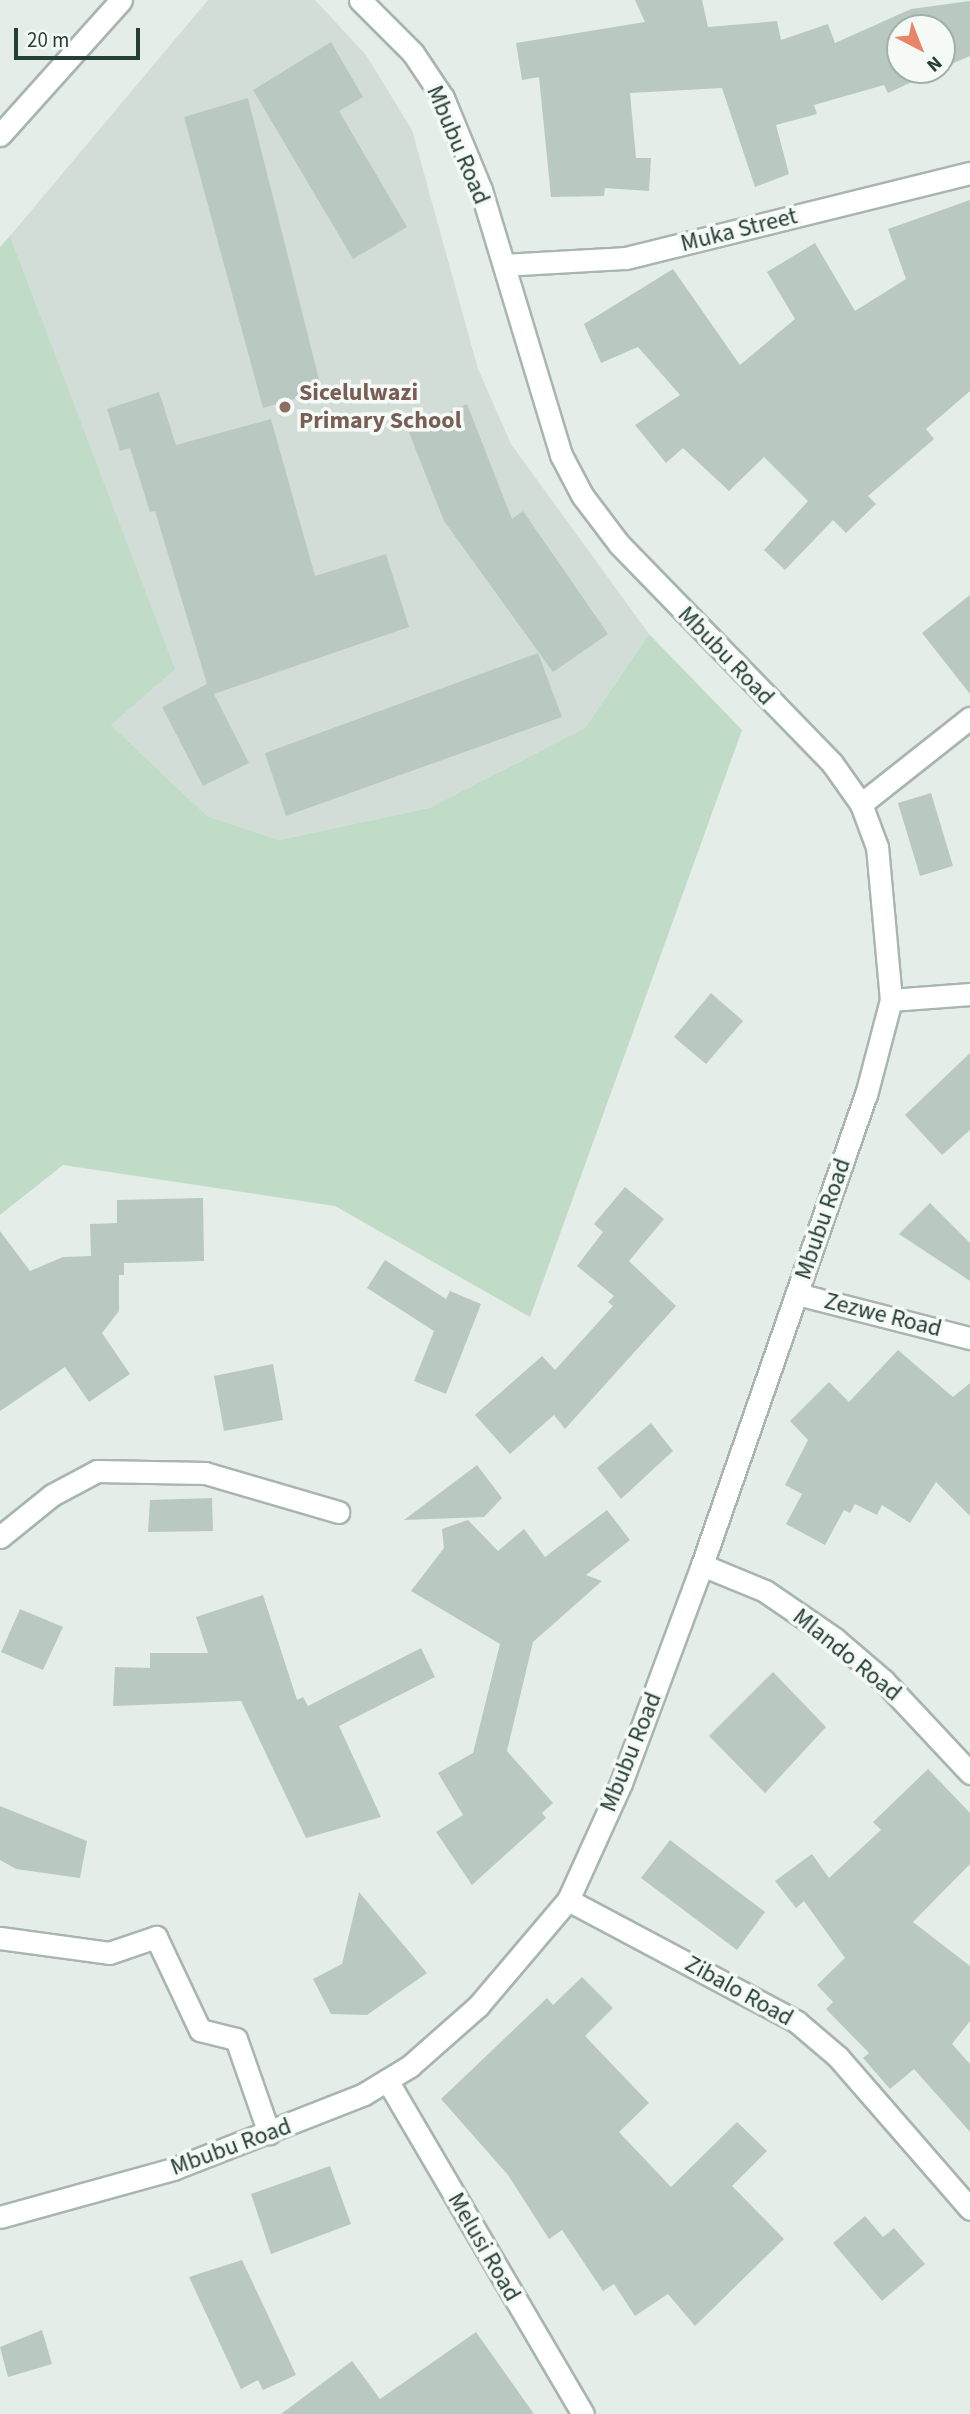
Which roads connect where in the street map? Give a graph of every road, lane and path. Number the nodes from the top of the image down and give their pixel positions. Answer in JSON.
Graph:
{"nodes":[{"id":1,"x":121,"y":0,"type":"edge"},
{"id":2,"x":360,"y":0,"type":"edge"},
{"id":3,"x":0,"y":135,"type":"edge"},
{"id":4,"x":970,"y":173,"type":"edge"},
{"id":5,"x":504,"y":265,"type":"junction"},
{"id":6,"x":970,"y":718,"type":"edge"},
{"id":7,"x":861,"y":804,"type":"junction"},
{"id":8,"x":970,"y":994,"type":"edge"},
{"id":9,"x":891,"y":1000,"type":"junction"},
{"id":10,"x":797,"y":1294,"type":"junction"},
{"id":11,"x":970,"y":1338,"type":"edge"},
{"id":12,"x":338,"y":1513,"type":"dead end"},
{"id":13,"x":0,"y":1537,"type":"edge"},
{"id":14,"x":702,"y":1565,"type":"junction"},
{"id":15,"x":970,"y":1773,"type":"edge"},
{"id":16,"x":568,"y":1900,"type":"junction"},
{"id":17,"x":0,"y":1938,"type":"edge"},
{"id":18,"x":387,"y":2080,"type":"junction"},
{"id":19,"x":269,"y":2133,"type":"junction"},
{"id":20,"x":970,"y":2209,"type":"edge"},
{"id":21,"x":0,"y":2217,"type":"edge"},
{"id":22,"x":583,"y":2414,"type":"edge"}],
"edges":[{"from":1,"to":3,"type":"street"},
{"from":2,"to":5,"type":"street","name":"Mbubu Road"},
{"from":4,"to":5,"type":"street","name":"Muka Street"},
{"from":5,"to":7,"type":"street","name":"Mbubu Road"},
{"from":6,"to":7,"type":"street"},
{"from":7,"to":9,"type":"street","name":"Mbubu Road"},
{"from":8,"to":9,"type":"street"},
{"from":9,"to":10,"type":"street","name":"Mbubu Road"},
{"from":10,"to":11,"type":"street","name":"Zezwe Road"},
{"from":10,"to":14,"type":"street","name":"Mbubu Road"},
{"from":12,"to":13,"type":"street"},
{"from":14,"to":15,"type":"street","name":"Mlando Road"},
{"from":14,"to":16,"type":"street","name":"Mbubu Road"},
{"from":16,"to":18,"type":"street","name":"Mbubu Road"},
{"from":16,"to":20,"type":"street","name":"Zibalo Road"},
{"from":17,"to":19,"type":"street"},
{"from":18,"to":19,"type":"street","name":"Mbubu Road"},
{"from":18,"to":22,"type":"street","name":"Melusi Road"},
{"from":19,"to":21,"type":"street","name":"Mbubu Road"}]}
